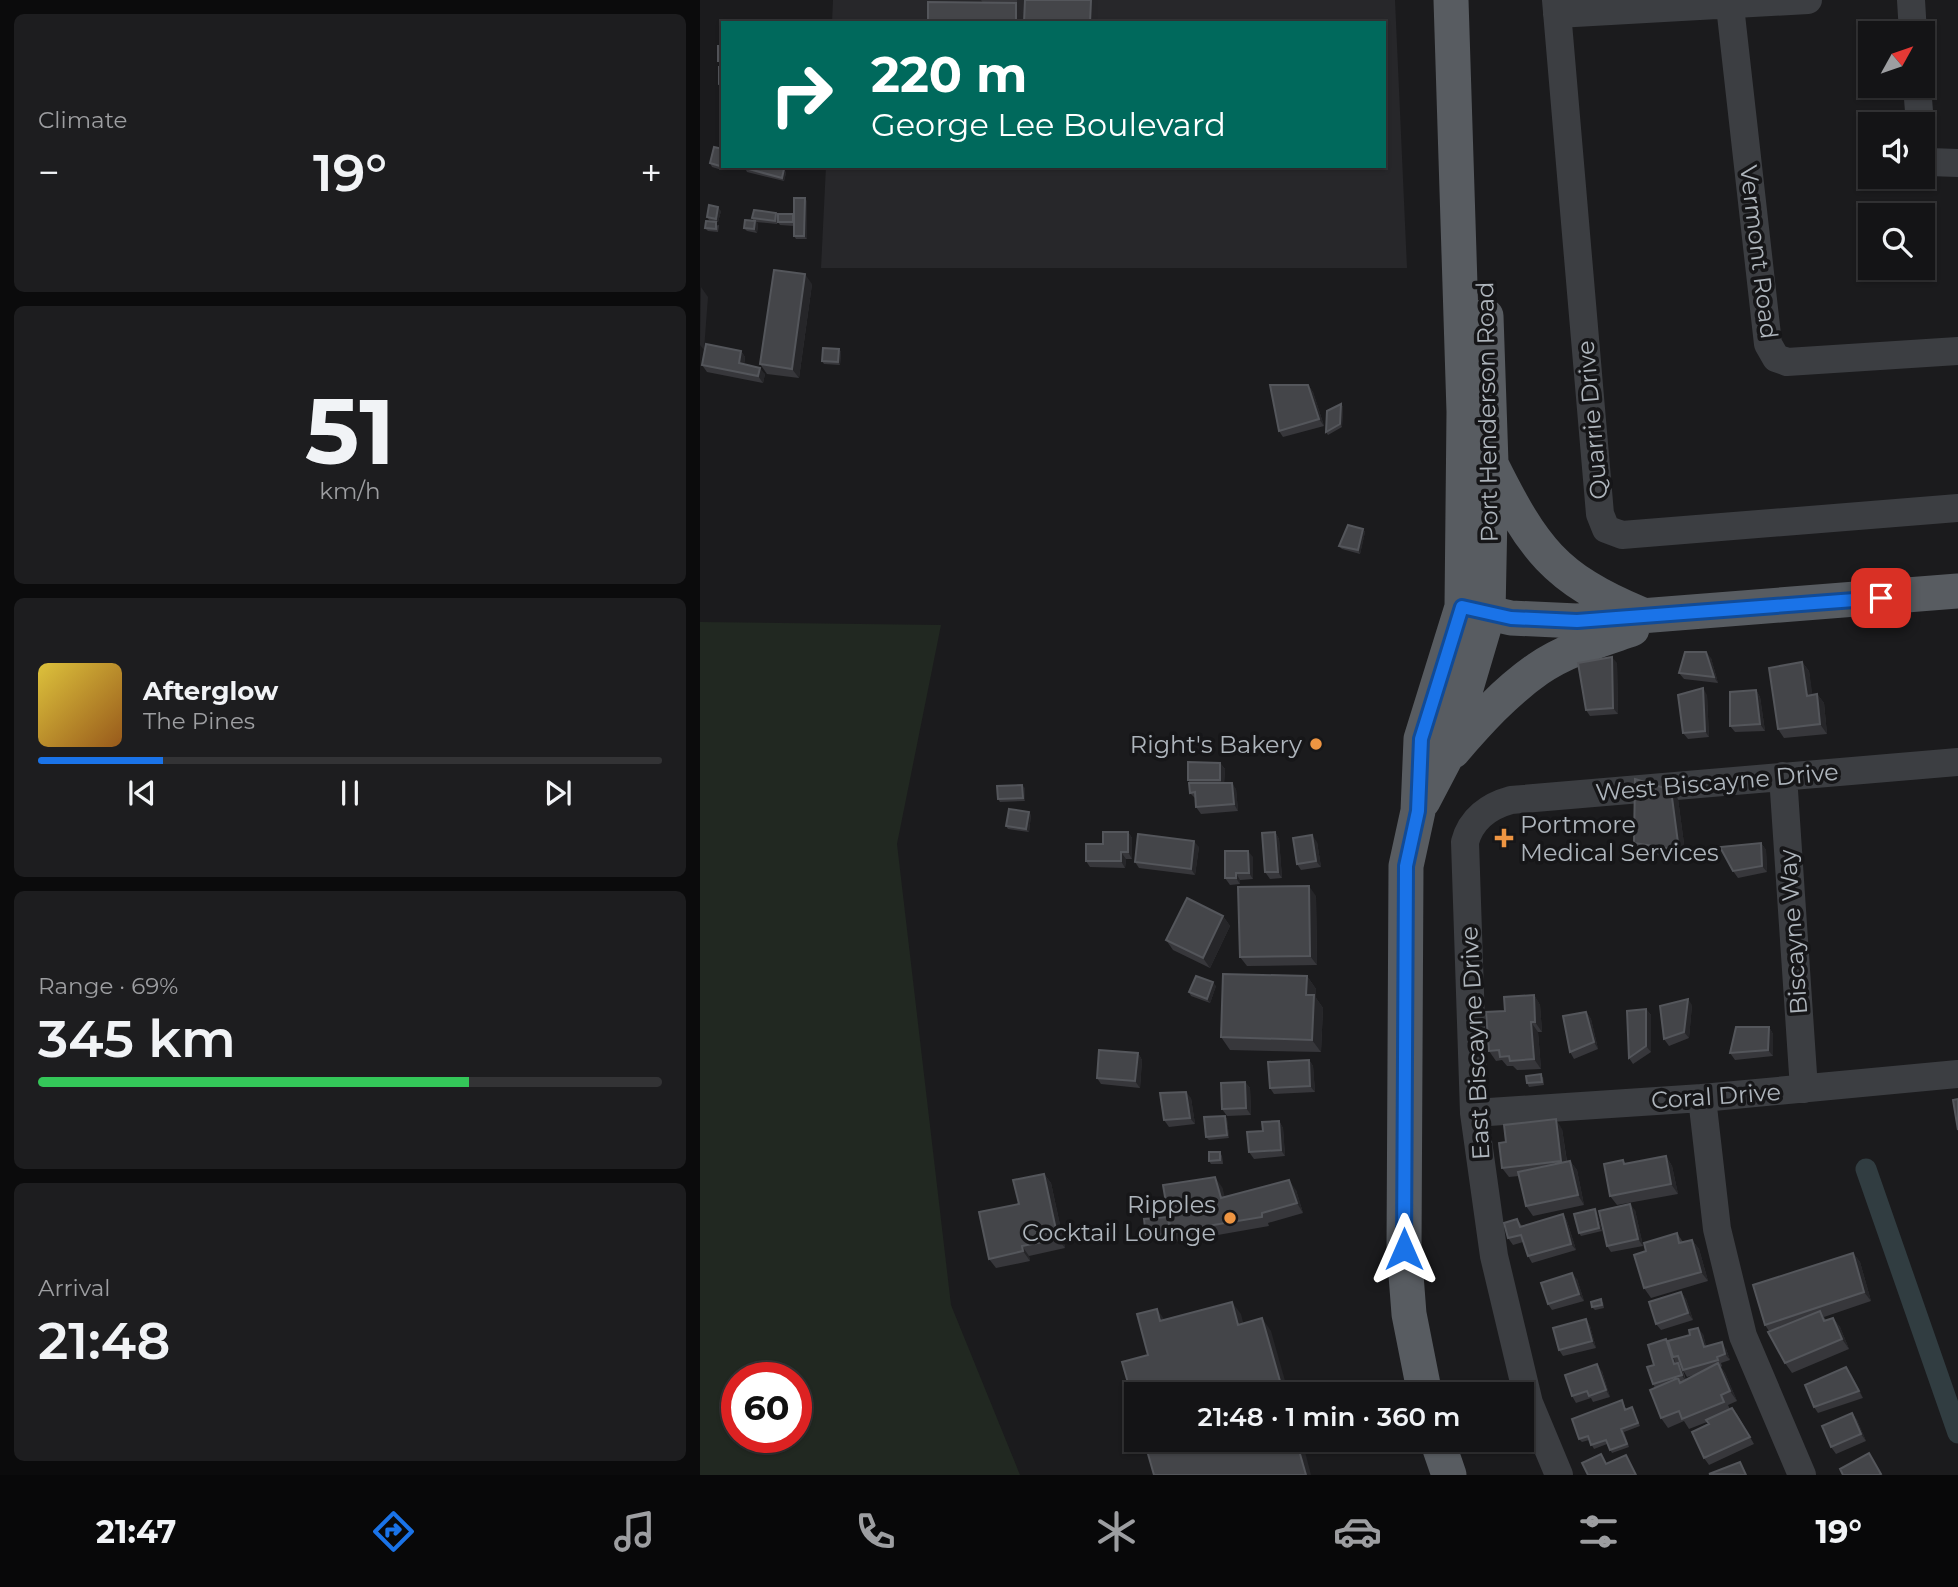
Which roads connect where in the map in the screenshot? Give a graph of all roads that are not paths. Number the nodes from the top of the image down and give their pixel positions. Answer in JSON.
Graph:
{"nodes":[{"id":1,"x":1451,"y":0,"type":"edge"},
{"id":2,"x":1475,"y":0,"type":"edge"},
{"id":3,"x":1808,"y":0,"type":"edge"},
{"id":4,"x":1911,"y":0,"type":"edge"},
{"id":5,"x":1730,"y":6,"type":"junction"},
{"id":6,"x":1557,"y":7,"type":"edge"},
{"id":7,"x":1912,"y":21,"type":"edge"},
{"id":8,"x":1935,"y":162,"type":"edge"},
{"id":9,"x":1958,"y":163,"type":"edge"},
{"id":10,"x":1958,"y":351,"type":"edge"},
{"id":11,"x":1491,"y":463,"type":"junction"},
{"id":12,"x":1958,"y":508,"type":"edge"},
{"id":13,"x":1958,"y":591,"type":"edge"},
{"id":14,"x":1475,"y":610,"type":"junction"},
{"id":15,"x":1661,"y":616,"type":"junction"},
{"id":16,"x":1445,"y":759,"type":"junction"},
{"id":17,"x":1958,"y":762,"type":"edge"},
{"id":18,"x":1783,"y":776,"type":"junction"},
{"id":19,"x":1418,"y":811,"type":"junction"},
{"id":20,"x":1480,"y":816,"type":"joint"},
{"id":21,"x":1958,"y":1074,"type":"edge"},
{"id":22,"x":1804,"y":1089,"type":"junction"},
{"id":23,"x":1702,"y":1098,"type":"junction"},
{"id":24,"x":1474,"y":1113,"type":"junction"},
{"id":25,"x":1422,"y":1382,"type":"edge"},
{"id":26,"x":1441,"y":1452,"type":"edge"},
{"id":27,"x":1449,"y":1475,"type":"edge"},
{"id":28,"x":1559,"y":1475,"type":"edge"},
{"id":29,"x":1802,"y":1475,"type":"edge"}],
"edges":[{"from":1,"to":14,"type":"main road","name":"Port Henderson Road"},
{"from":2,"to":11,"type":"main road","name":"Port Henderson Road"},
{"from":3,"to":5,"type":"street"},
{"from":4,"to":7,"type":"street"},
{"from":5,"to":6,"type":"street"},
{"from":5,"to":10,"type":"street","name":"Vermont Road"},
{"from":6,"to":12,"type":"street","name":"Quarrie Drive"},
{"from":8,"to":9,"type":"street"},
{"from":11,"to":14,"type":"main road","name":"Port Henderson Road"},
{"from":11,"to":15,"type":"main road"},
{"from":13,"to":15,"type":"main road"},
{"from":14,"to":15,"type":"main road"},
{"from":14,"to":16,"type":"main road","name":"Port Henderson Road"},
{"from":14,"to":19,"type":"main road","name":"Port Henderson Road"},
{"from":15,"to":16,"type":"main road"},
{"from":16,"to":19,"type":"main road","name":"Port Henderson Road"},
{"from":17,"to":18,"type":"street","name":"West Biscayne Drive"},
{"from":18,"to":20,"type":"street","name":"West Biscayne Drive"},
{"from":18,"to":22,"type":"street","name":"Biscayne Way"},
{"from":19,"to":25,"type":"main road","name":"Port Henderson Road"},
{"from":20,"to":24,"type":"street","name":"East Biscayne Drive"},
{"from":21,"to":22,"type":"street","name":"Coral Drive"},
{"from":22,"to":23,"type":"street","name":"Coral Drive"},
{"from":23,"to":24,"type":"street","name":"Coral Drive"},
{"from":23,"to":29,"type":"street"},
{"from":24,"to":28,"type":"street","name":"East Biscayne Drive"},
{"from":26,"to":27,"type":"main road"}]}
